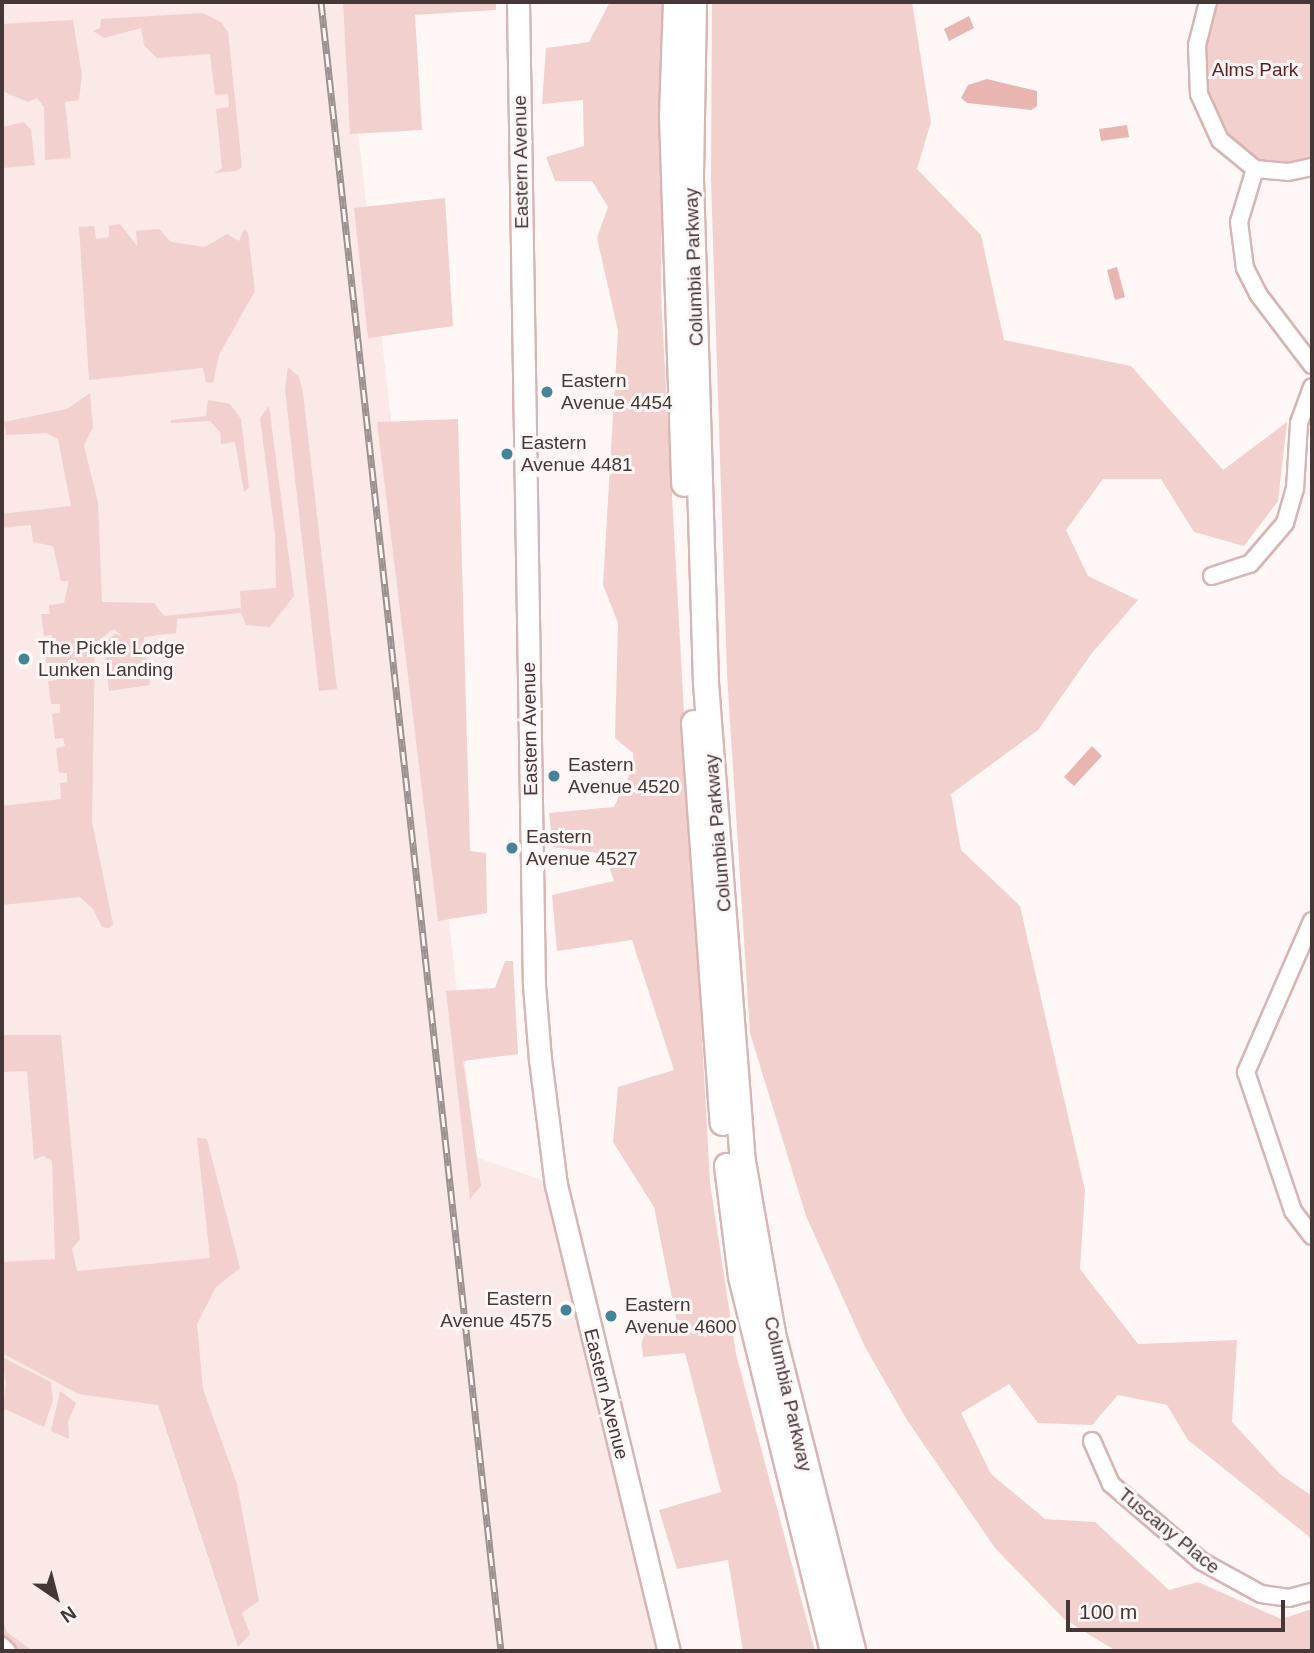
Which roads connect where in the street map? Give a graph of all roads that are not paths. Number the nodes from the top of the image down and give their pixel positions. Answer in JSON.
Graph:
{"nodes":[{"id":1,"x":518,"y":2,"type":"edge"},
{"id":2,"x":676,"y":2,"type":"edge"},
{"id":3,"x":694,"y":2,"type":"edge"},
{"id":4,"x":1208,"y":2,"type":"edge"},
{"id":5,"x":1312,"y":167,"type":"edge"},
{"id":6,"x":1255,"y":169,"type":"junction"},
{"id":7,"x":1312,"y":365,"type":"edge"},
{"id":8,"x":1312,"y":387,"type":"edge"},
{"id":9,"x":1212,"y":576,"type":"dead end"},
{"id":10,"x":1312,"y":921,"type":"edge"},
{"id":11,"x":1312,"y":1236,"type":"edge"},
{"id":12,"x":1092,"y":1441,"type":"dead end"},
{"id":13,"x":1312,"y":1592,"type":"edge"},
{"id":14,"x":2,"y":1646,"type":"edge"},
{"id":15,"x":7,"y":1651,"type":"edge"},
{"id":16,"x":669,"y":1651,"type":"edge"},
{"id":17,"x":833,"y":1651,"type":"edge"},
{"id":18,"x":853,"y":1651,"type":"edge"}],
"edges":[{"from":1,"to":16,"type":"main road","name":"Eastern Avenue"},
{"from":2,"to":17,"type":"highway","name":"Columbia Parkway"},
{"from":3,"to":18,"type":"highway","name":"Columbia Parkway"},
{"from":4,"to":6,"type":"street"},
{"from":5,"to":6,"type":"street"},
{"from":6,"to":7,"type":"street"},
{"from":8,"to":9,"type":"street"},
{"from":10,"to":11,"type":"street"},
{"from":12,"to":13,"type":"street","name":"Tuscany Place"},
{"from":14,"to":15,"type":"street"}]}
